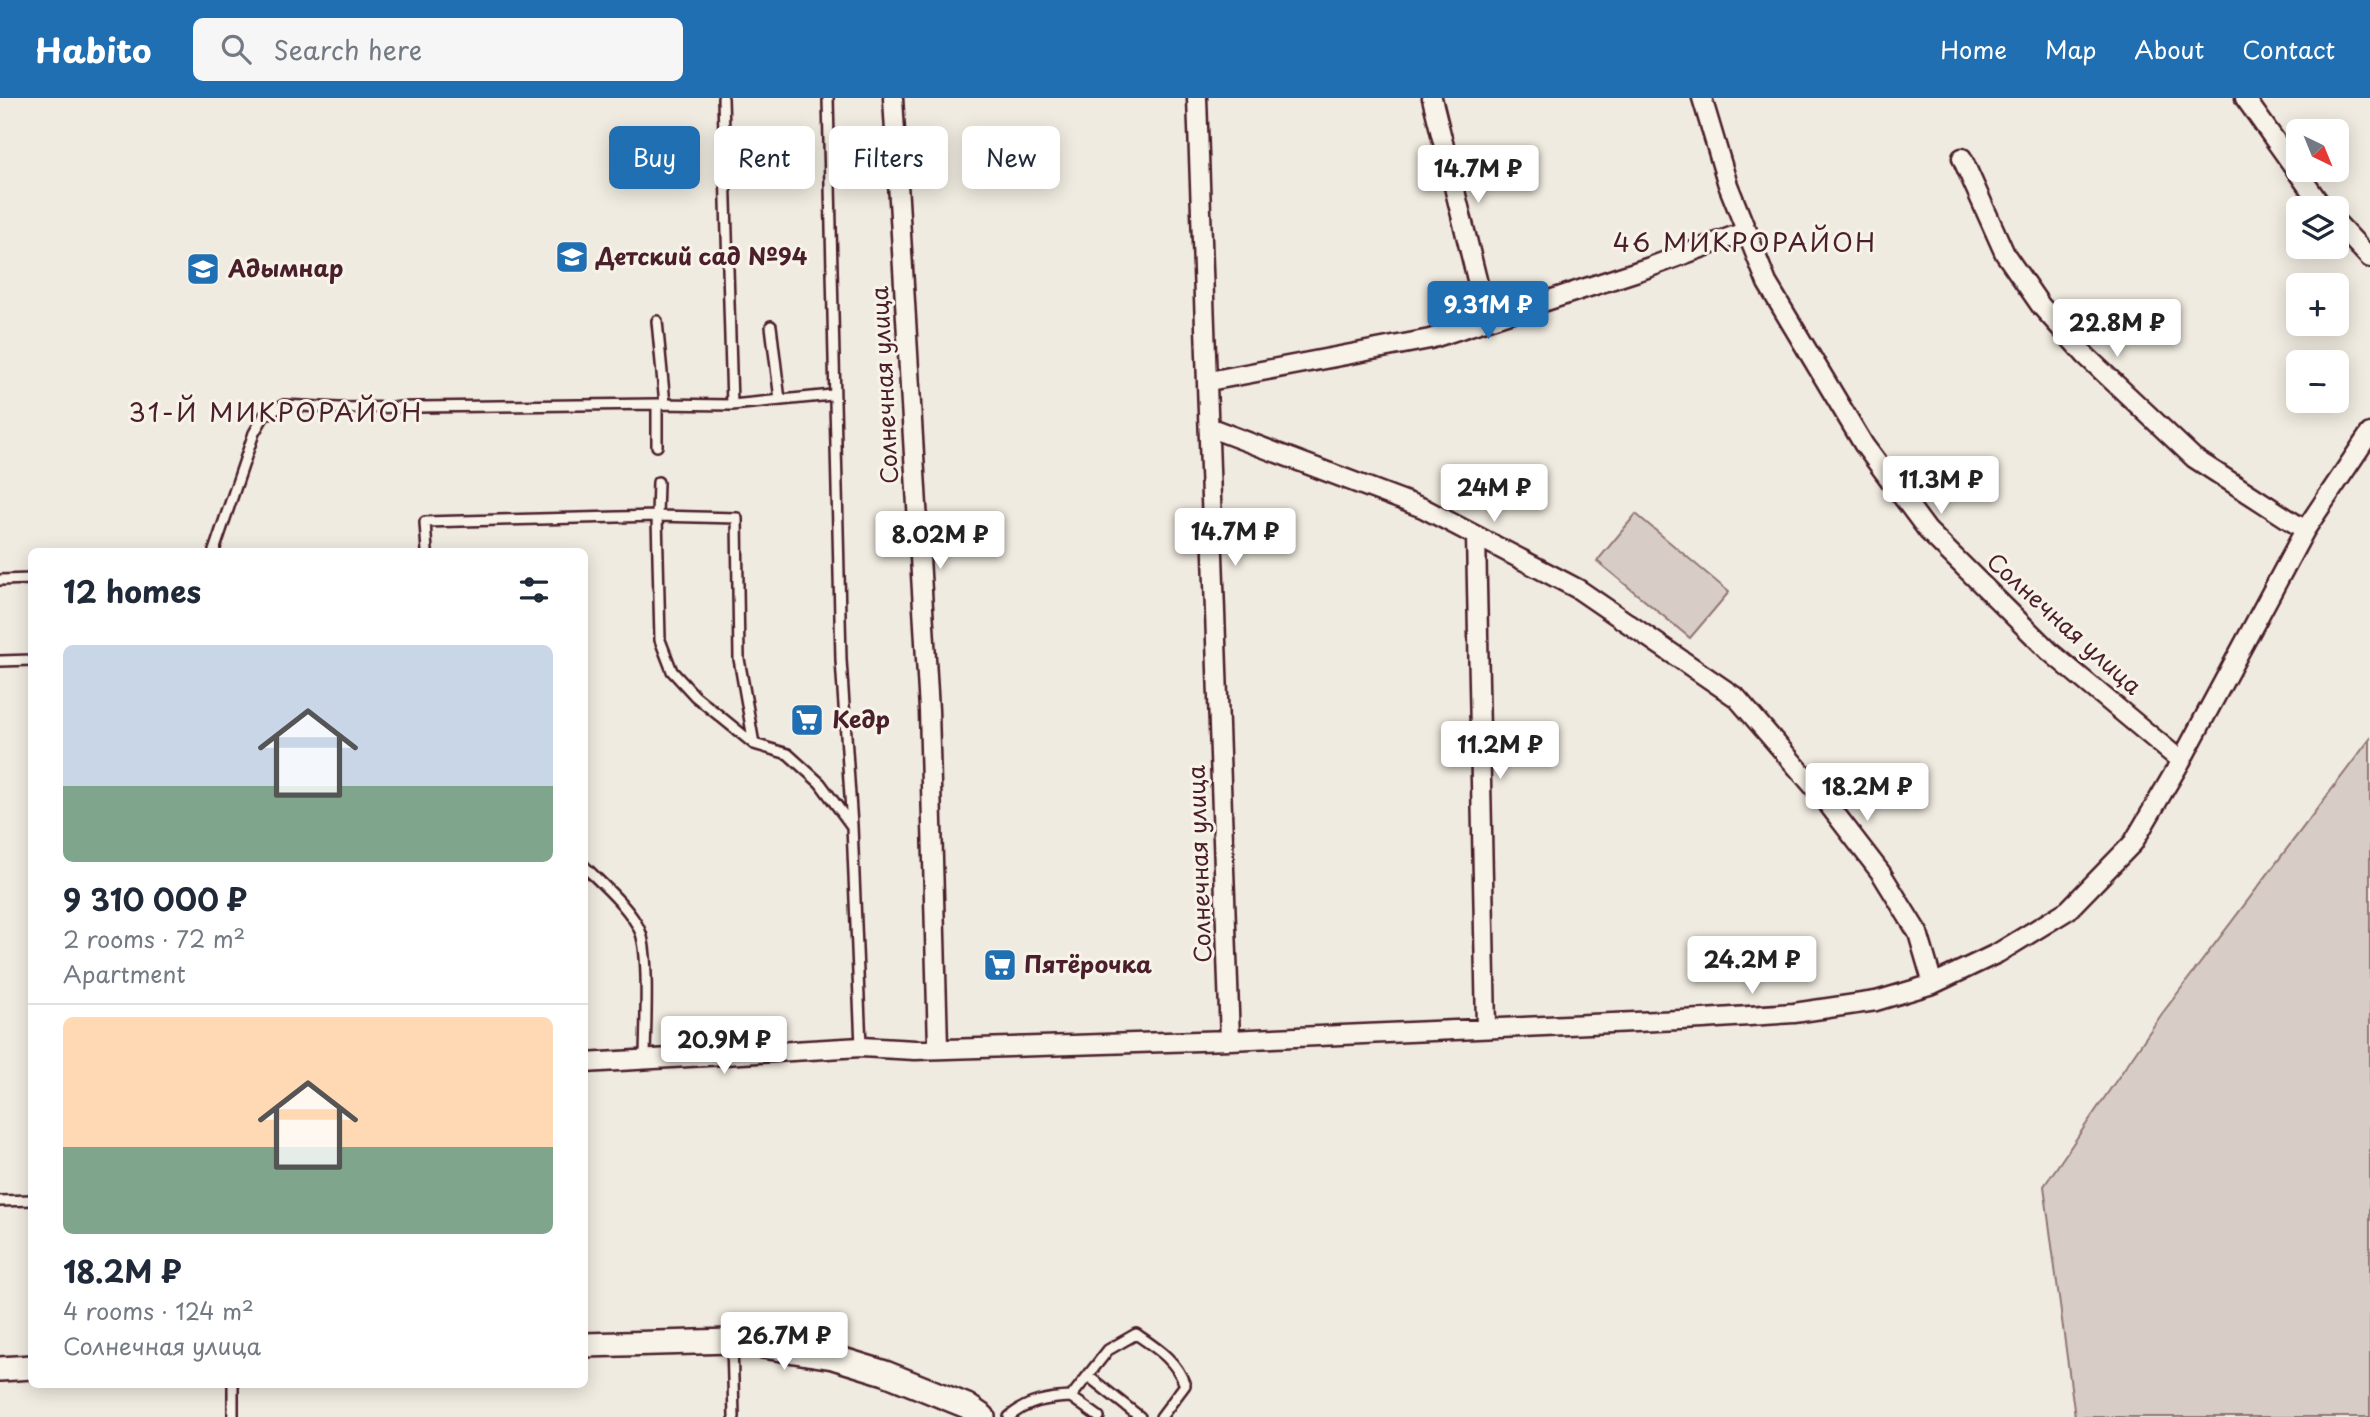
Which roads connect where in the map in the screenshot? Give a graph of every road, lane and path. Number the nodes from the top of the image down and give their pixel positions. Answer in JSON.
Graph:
{"nodes":[{"id":1,"x":723,"y":98,"type":"edge"},
{"id":2,"x":828,"y":98,"type":"edge"},
{"id":3,"x":893,"y":98,"type":"edge"},
{"id":4,"x":1197,"y":98,"type":"edge"},
{"id":5,"x":1432,"y":98,"type":"edge"},
{"id":6,"x":1702,"y":98,"type":"edge"},
{"id":7,"x":2245,"y":98,"type":"edge"},
{"id":8,"x":1962,"y":158,"type":"dead end"},
{"id":9,"x":2314,"y":196,"type":"edge"},
{"id":10,"x":1747,"y":231,"type":"junction"},
{"id":11,"x":2349,"y":236,"type":"edge"},
{"id":12,"x":2370,"y":258,"type":"edge"},
{"id":13,"x":1487,"y":320,"type":"junction"},
{"id":14,"x":657,"y":321,"type":"dead end"},
{"id":15,"x":771,"y":326,"type":"dead end"},
{"id":16,"x":1209,"y":381,"type":"junction"},
{"id":17,"x":832,"y":395,"type":"junction"},
{"id":18,"x":780,"y":400,"type":"junction"},
{"id":19,"x":661,"y":404,"type":"junction"},
{"id":20,"x":732,"y":405,"type":"junction"},
{"id":21,"x":1211,"y":428,"type":"junction"},
{"id":22,"x":2370,"y":433,"type":"edge"},
{"id":23,"x":657,"y":446,"type":"dead end"},
{"id":24,"x":658,"y":482,"type":"dead end"},
{"id":25,"x":657,"y":516,"type":"junction"},
{"id":26,"x":2305,"y":530,"type":"junction"},
{"id":27,"x":1476,"y":536,"type":"junction"},
{"id":28,"x":215,"y":548,"type":"edge"},
{"id":29,"x":427,"y":548,"type":"edge"},
{"id":30,"x":28,"y":579,"type":"edge"},
{"id":31,"x":0,"y":580,"type":"edge"},
{"id":32,"x":28,"y":660,"type":"edge"},
{"id":33,"x":0,"y":661,"type":"edge"},
{"id":34,"x":754,"y":744,"type":"junction"},
{"id":35,"x":2181,"y":761,"type":"junction"},
{"id":36,"x":852,"y":826,"type":"junction"},
{"id":37,"x":588,"y":870,"type":"edge"},
{"id":38,"x":1933,"y":984,"type":"junction"},
{"id":39,"x":1486,"y":1027,"type":"junction"},
{"id":40,"x":1230,"y":1040,"type":"junction"},
{"id":41,"x":938,"y":1046,"type":"junction"},
{"id":42,"x":861,"y":1047,"type":"junction"},
{"id":43,"x":645,"y":1061,"type":"junction"},
{"id":44,"x":588,"y":1063,"type":"edge"},
{"id":45,"x":28,"y":1200,"type":"edge"},
{"id":46,"x":0,"y":1201,"type":"edge"},
{"id":47,"x":732,"y":1341,"type":"junction"},
{"id":48,"x":588,"y":1345,"type":"edge"},
{"id":49,"x":28,"y":1367,"type":"edge"},
{"id":50,"x":0,"y":1369,"type":"edge"},
{"id":51,"x":1087,"y":1377,"type":"junction"},
{"id":52,"x":233,"y":1388,"type":"edge"},
{"id":53,"x":1072,"y":1397,"type":"junction"},
{"id":54,"x":233,"y":1417,"type":"edge"},
{"id":55,"x":734,"y":1417,"type":"edge"},
{"id":56,"x":983,"y":1417,"type":"edge"},
{"id":57,"x":1009,"y":1417,"type":"edge"},
{"id":58,"x":1099,"y":1417,"type":"edge"},
{"id":59,"x":1140,"y":1417,"type":"edge"},
{"id":60,"x":1161,"y":1417,"type":"edge"}],
"edges":[{"from":1,"to":20,"type":"lane"},
{"from":2,"to":17,"type":"lane"},
{"from":3,"to":41,"type":"street","name":"Солнечная улица"},
{"from":4,"to":16,"type":"street","name":"Солнечная улица"},
{"from":5,"to":13,"type":"street"},
{"from":6,"to":10,"type":"street","name":"Солнечная улица"},
{"from":7,"to":9,"type":"street"},
{"from":8,"to":26,"type":"street"},
{"from":10,"to":13,"type":"street"},
{"from":10,"to":35,"type":"street","name":"Солнечная улица"},
{"from":11,"to":12,"type":"street"},
{"from":13,"to":16,"type":"street"},
{"from":14,"to":19,"type":"lane"},
{"from":15,"to":18,"type":"lane"},
{"from":16,"to":21,"type":"street","name":"Солнечная улица"},
{"from":17,"to":18,"type":"lane"},
{"from":17,"to":36,"type":"lane"},
{"from":18,"to":20,"type":"lane"},
{"from":19,"to":20,"type":"lane"},
{"from":19,"to":23,"type":"lane"},
{"from":19,"to":28,"type":"lane"},
{"from":21,"to":27,"type":"street"},
{"from":21,"to":40,"type":"street","name":"Солнечная улица"},
{"from":22,"to":26,"type":"street"},
{"from":24,"to":25,"type":"lane"},
{"from":25,"to":29,"type":"lane"},
{"from":25,"to":34,"type":"lane"},
{"from":25,"to":34,"type":"lane"},
{"from":26,"to":35,"type":"street"},
{"from":27,"to":38,"type":"street"},
{"from":27,"to":39,"type":"street"},
{"from":30,"to":31,"type":"lane"},
{"from":32,"to":33,"type":"lane"},
{"from":34,"to":36,"type":"lane"},
{"from":35,"to":38,"type":"street"},
{"from":36,"to":42,"type":"lane"},
{"from":37,"to":43,"type":"lane"},
{"from":38,"to":39,"type":"street"},
{"from":39,"to":40,"type":"street"},
{"from":40,"to":41,"type":"street"},
{"from":41,"to":42,"type":"street"},
{"from":42,"to":43,"type":"street"},
{"from":43,"to":44,"type":"street"},
{"from":45,"to":46,"type":"lane"},
{"from":47,"to":48,"type":"street"},
{"from":47,"to":55,"type":"lane"},
{"from":47,"to":56,"type":"street"},
{"from":49,"to":50,"type":"street"},
{"from":51,"to":53,"type":"lane"},
{"from":51,"to":59,"type":"lane"},
{"from":51,"to":60,"type":"lane"},
{"from":52,"to":54,"type":"lane"},
{"from":53,"to":57,"type":"lane"},
{"from":53,"to":58,"type":"lane"}]}
